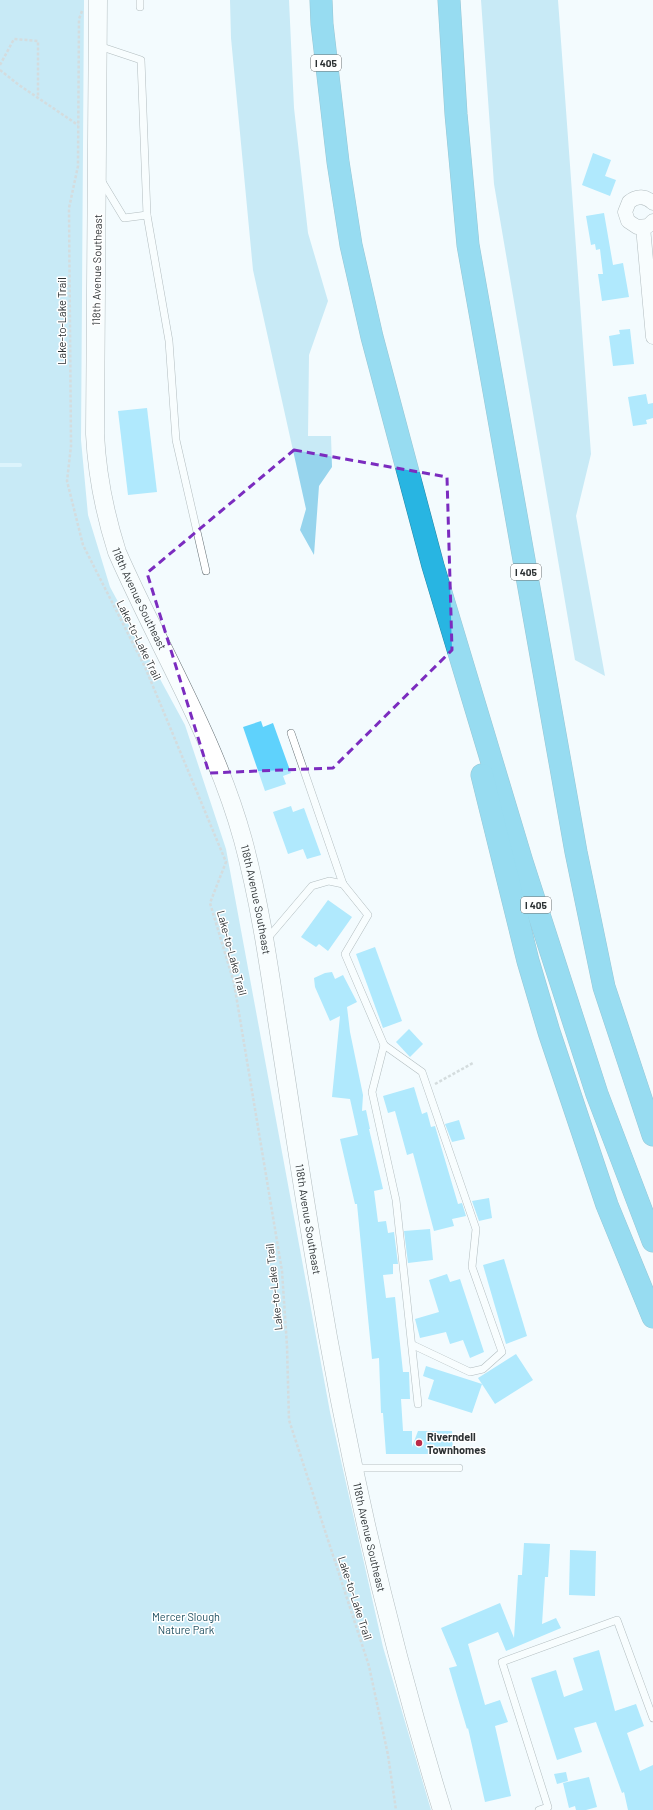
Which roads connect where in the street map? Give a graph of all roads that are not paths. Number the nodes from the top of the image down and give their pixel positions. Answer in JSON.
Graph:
{"nodes":[{"id":1,"x":321,"y":0,"type":"edge"},
{"id":2,"x":449,"y":0,"type":"edge"},
{"id":3,"x":91,"y":3,"type":"edge"},
{"id":4,"x":99,"y":46,"type":"junction"},
{"id":5,"x":98,"y":176,"type":"junction"},
{"id":6,"x":653,"y":204,"type":"edge"},
{"id":7,"x":147,"y":215,"type":"junction"},
{"id":8,"x":648,"y":224,"type":"edge"},
{"id":9,"x":653,"y":337,"type":"edge"},
{"id":10,"x":433,"y":566,"type":"junction"},
{"id":11,"x":206,"y":571,"type":"dead end"},
{"id":12,"x":291,"y":733,"type":"dead end"},
{"id":13,"x":343,"y":884,"type":"junction"},
{"id":14,"x":265,"y":941,"type":"junction"},
{"id":15,"x":384,"y":1045,"type":"junction"},
{"id":16,"x":653,"y":1135,"type":"edge"},
{"id":17,"x":653,"y":1241,"type":"edge"},
{"id":18,"x":653,"y":1317,"type":"edge"},
{"id":19,"x":413,"y":1344,"type":"junction"},
{"id":20,"x":418,"y":1404,"type":"dead end"},
{"id":21,"x":354,"y":1468,"type":"junction"},
{"id":22,"x":459,"y":1468,"type":"dead end"},
{"id":23,"x":653,"y":1718,"type":"edge"},
{"id":24,"x":442,"y":1810,"type":"edge"},
{"id":25,"x":539,"y":1810,"type":"edge"}],
"edges":[{"from":1,"to":10,"type":"highway","number":"I 405"},
{"from":2,"to":16,"type":"highway","number":"I 405"},
{"from":3,"to":4,"type":"street","name":"118th Avenue Southeast"},
{"from":4,"to":5,"type":"street","name":"118th Avenue Southeast"},
{"from":4,"to":7,"type":"lane"},
{"from":5,"to":7,"type":"lane"},
{"from":5,"to":14,"type":"street","name":"118th Avenue Southeast"},
{"from":6,"to":8,"type":"street"},
{"from":7,"to":11,"type":"lane"},
{"from":8,"to":9,"type":"street"},
{"from":10,"to":17,"type":"highway","number":"I 405"},
{"from":10,"to":18,"type":"highway"},
{"from":12,"to":13,"type":"lane"},
{"from":13,"to":14,"type":"lane"},
{"from":13,"to":15,"type":"lane"},
{"from":14,"to":21,"type":"street","name":"118th Avenue Southeast"},
{"from":15,"to":19,"type":"lane"},
{"from":15,"to":19,"type":"lane"},
{"from":19,"to":20,"type":"lane"},
{"from":21,"to":22,"type":"lane"},
{"from":21,"to":24,"type":"street","name":"118th Avenue Southeast"},
{"from":23,"to":25,"type":"lane"}]}
